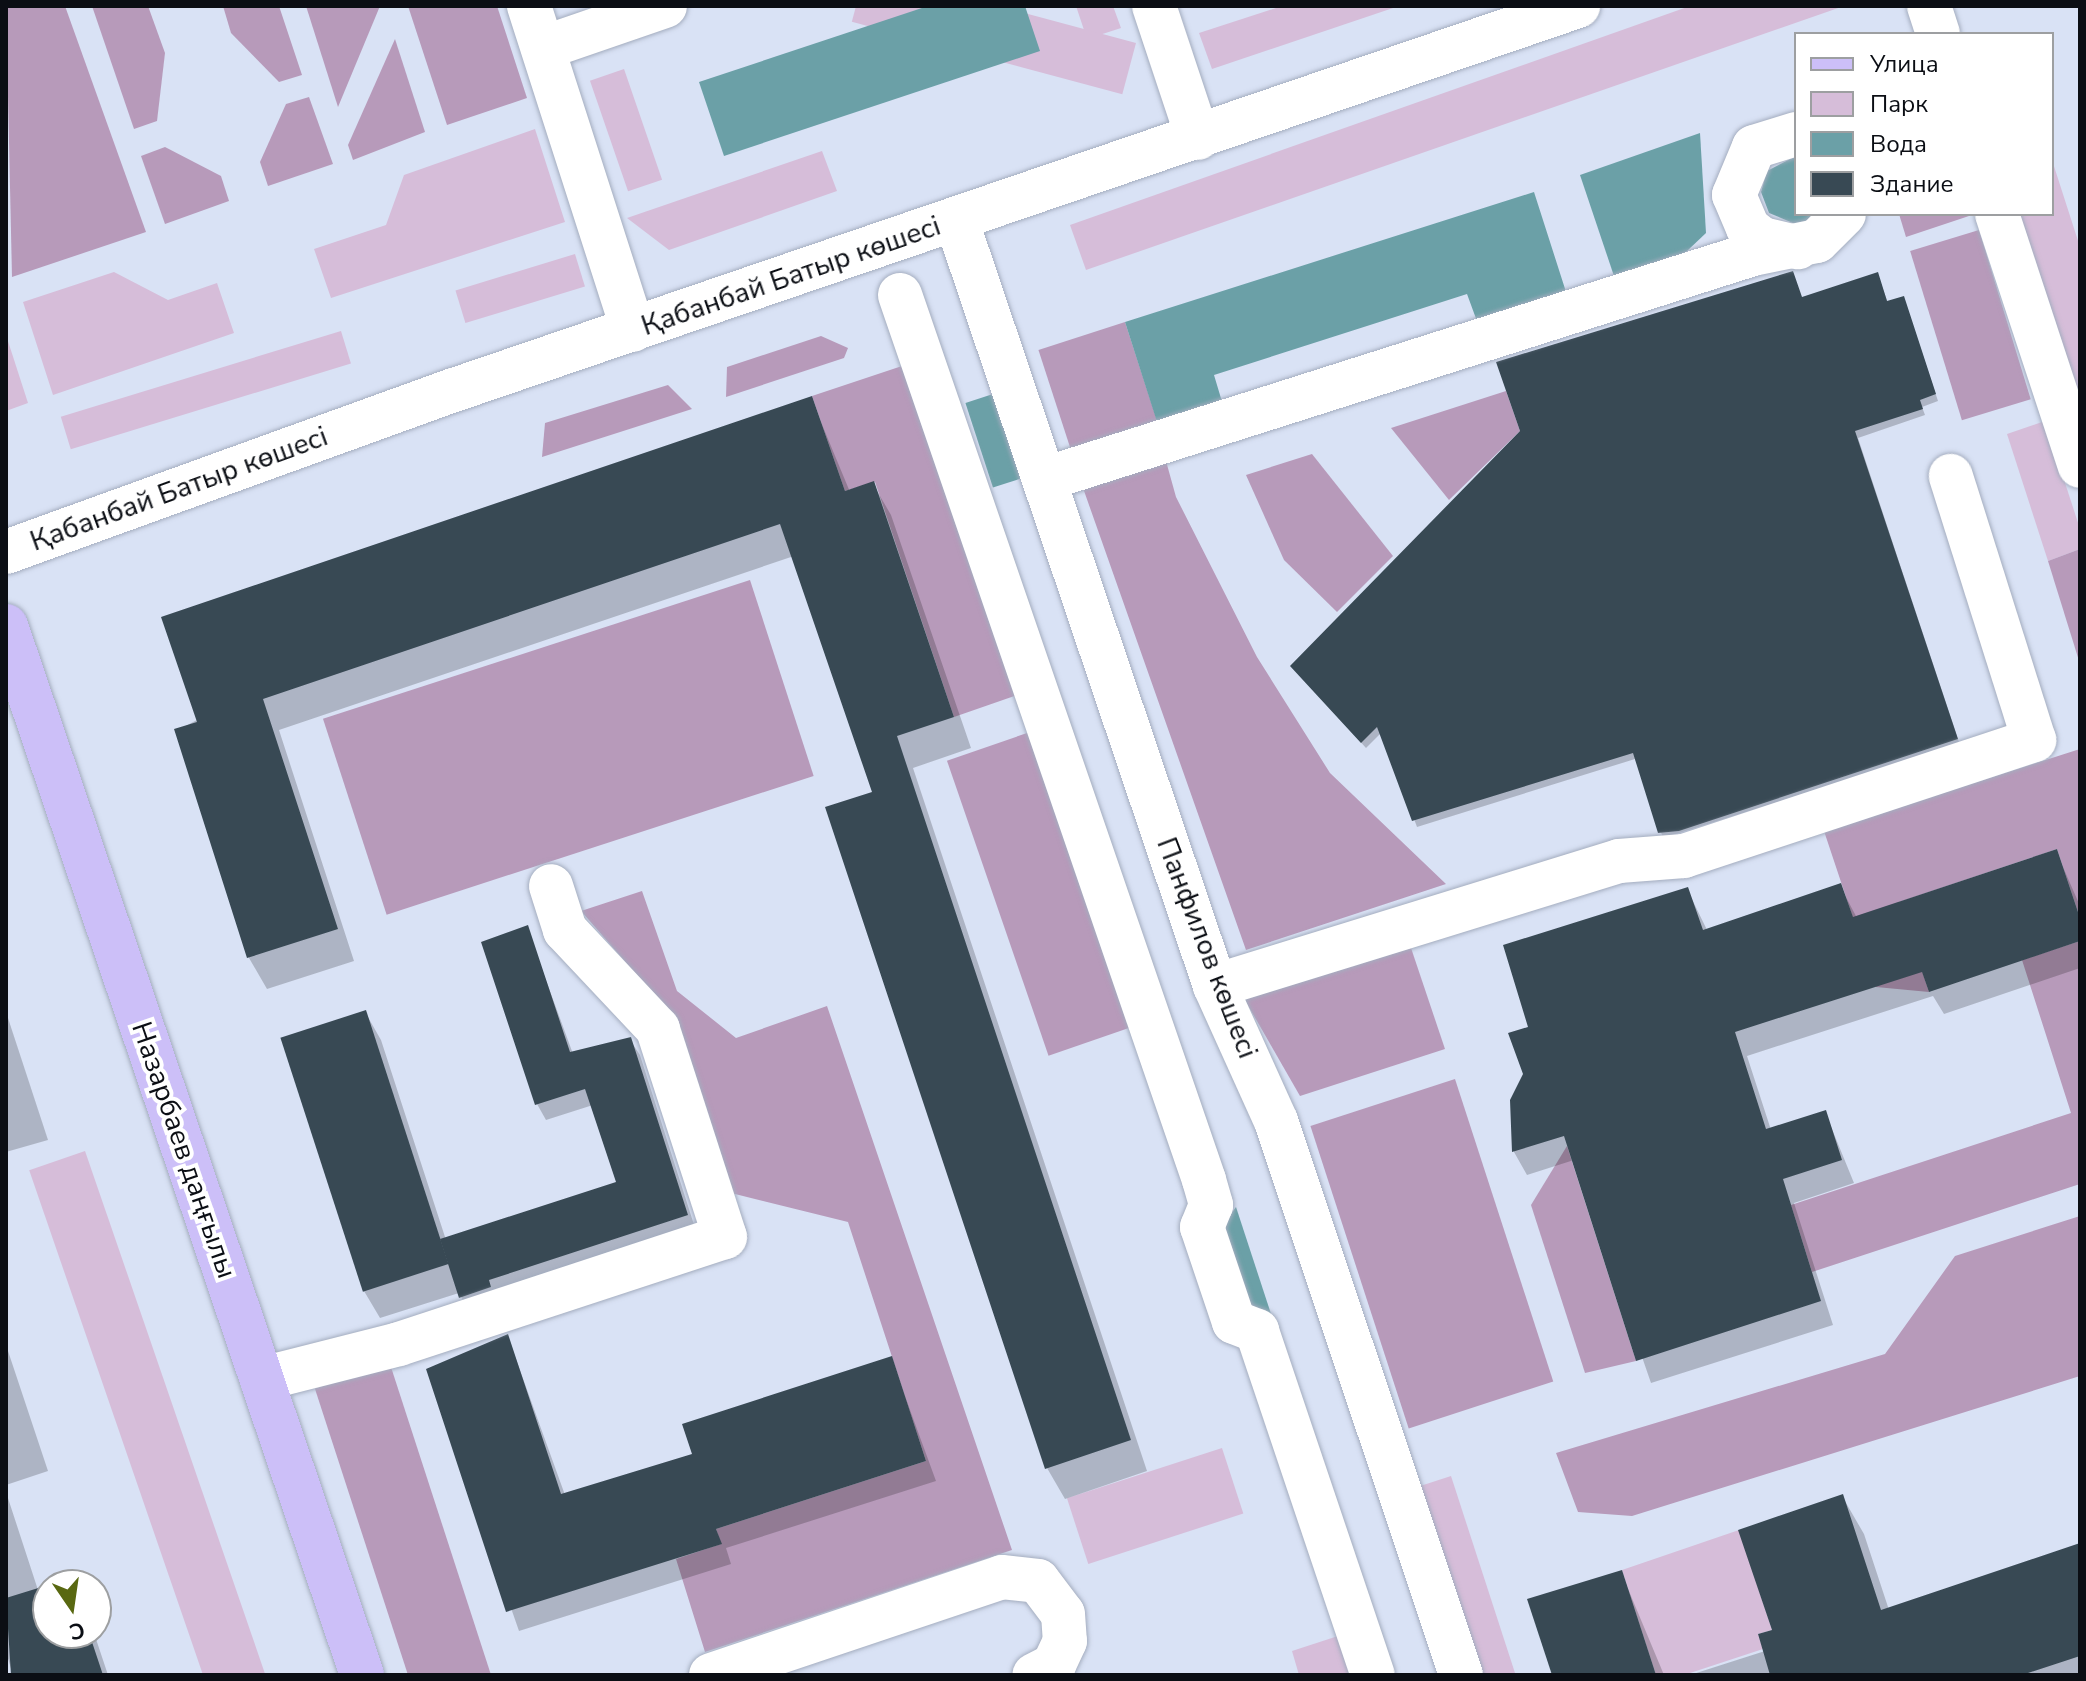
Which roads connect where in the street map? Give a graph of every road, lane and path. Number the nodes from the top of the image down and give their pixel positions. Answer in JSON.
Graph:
{"nodes":[{"id":1,"x":529,"y":6,"type":"edge"},
{"id":2,"x":665,"y":6,"type":"edge"},
{"id":3,"x":1154,"y":6,"type":"edge"},
{"id":4,"x":1578,"y":6,"type":"edge"},
{"id":5,"x":1929,"y":6,"type":"edge"},
{"id":6,"x":1937,"y":32,"type":"edge"},
{"id":7,"x":543,"y":48,"type":"junction"},
{"id":8,"x":1794,"y":135,"type":"edge"},
{"id":9,"x":1198,"y":138,"type":"junction"},
{"id":10,"x":1734,"y":195,"type":"junction"},
{"id":11,"x":1842,"y":216,"type":"edge"},
{"id":12,"x":1998,"y":216,"type":"edge"},
{"id":13,"x":956,"y":219,"type":"junction"},
{"id":14,"x":1798,"y":247,"type":"junction"},
{"id":15,"x":1691,"y":274,"type":"junction"},
{"id":16,"x":900,"y":295,"type":"dead end"},
{"id":17,"x":633,"y":330,"type":"junction"},
{"id":18,"x":2080,"y":466,"type":"edge"},
{"id":19,"x":1951,"y":476,"type":"dead end"},
{"id":20,"x":1045,"y":479,"type":"junction"},
{"id":21,"x":6,"y":552,"type":"edge"},
{"id":22,"x":6,"y":626,"type":"edge"},
{"id":23,"x":551,"y":886,"type":"dead end"},
{"id":24,"x":1215,"y":986,"type":"junction"},
{"id":25,"x":262,"y":1379,"type":"junction"},
{"id":26,"x":1052,"y":1672,"type":"edge"},
{"id":27,"x":362,"y":1675,"type":"edge"},
{"id":28,"x":711,"y":1675,"type":"edge"},
{"id":29,"x":1373,"y":1675,"type":"edge"},
{"id":30,"x":1461,"y":1675,"type":"edge"}],
"edges":[{"from":1,"to":7,"type":"street"},
{"from":2,"to":7,"type":"street"},
{"from":3,"to":9,"type":"street"},
{"from":4,"to":9,"type":"street","name":"Қабанбай Батыр көшесі"},
{"from":5,"to":6,"type":"street"},
{"from":7,"to":17,"type":"street"},
{"from":8,"to":10,"type":"street"},
{"from":9,"to":13,"type":"street","name":"Қабанбай Батыр көшесі"},
{"from":10,"to":14,"type":"street"},
{"from":10,"to":15,"type":"street"},
{"from":11,"to":14,"type":"street"},
{"from":12,"to":18,"type":"street"},
{"from":13,"to":17,"type":"street","name":"Қабанбай Батыр көшесі"},
{"from":13,"to":20,"type":"street","name":"Панфилов көшесі"},
{"from":14,"to":15,"type":"street"},
{"from":15,"to":20,"type":"street"},
{"from":16,"to":29,"type":"street"},
{"from":17,"to":21,"type":"street","name":"Қабанбай Батыр көшесі"},
{"from":19,"to":24,"type":"street"},
{"from":20,"to":24,"type":"street","name":"Панфилов көшесі"},
{"from":22,"to":25,"type":"main road","name":"Назарбаев даңғылы"},
{"from":23,"to":25,"type":"street"},
{"from":24,"to":30,"type":"street","name":"Панфилов көшесі"},
{"from":25,"to":27,"type":"main road","name":"Назарбаев даңғылы"},
{"from":26,"to":28,"type":"street"}]}
